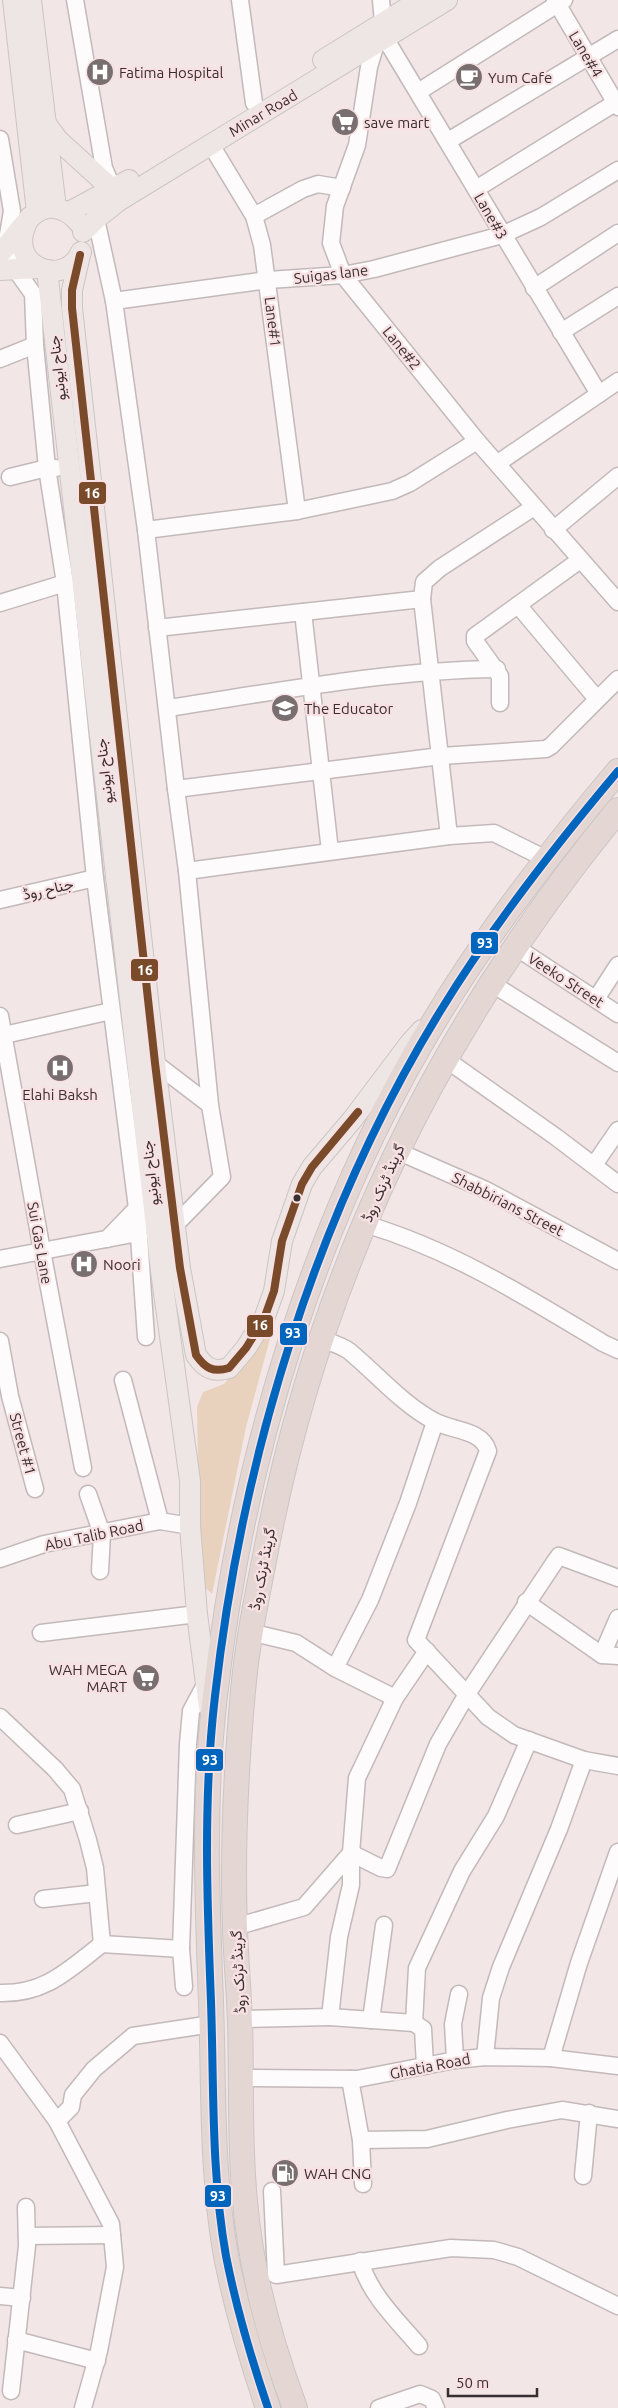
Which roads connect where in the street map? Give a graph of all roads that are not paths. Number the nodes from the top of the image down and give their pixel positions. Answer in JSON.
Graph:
{"nodes":[{"id":1,"x":13,"y":0,"type":"edge"},
{"id":2,"x":31,"y":0,"type":"edge"},
{"id":3,"x":75,"y":0,"type":"edge"},
{"id":4,"x":240,"y":0,"type":"edge"},
{"id":5,"x":381,"y":0,"type":"edge"},
{"id":6,"x":447,"y":0,"type":"edge"},
{"id":7,"x":559,"y":1,"type":"edge"},
{"id":8,"x":420,"y":5,"type":"edge"},
{"id":9,"x":382,"y":34,"type":"junction"},
{"id":10,"x":618,"y":39,"type":"edge"},
{"id":11,"x":588,"y":58,"type":"junction"},
{"id":12,"x":418,"y":92,"type":"junction"},
{"id":13,"x":254,"y":102,"type":"junction"},
{"id":14,"x":617,"y":104,"type":"edge"},
{"id":15,"x":45,"y":122,"type":"junction"},
{"id":16,"x":0,"y":139,"type":"edge"},
{"id":17,"x":448,"y":141,"type":"junction"},
{"id":18,"x":211,"y":144,"type":"junction"},
{"id":19,"x":618,"y":170,"type":"edge"},
{"id":20,"x":342,"y":188,"type":"junction"},
{"id":21,"x":476,"y":189,"type":"junction"},
{"id":22,"x":113,"y":190,"type":"junction"},
{"id":23,"x":63,"y":210,"type":"junction"},
{"id":24,"x":34,"y":214,"type":"junction"},
{"id":25,"x":254,"y":216,"type":"junction"},
{"id":26,"x":89,"y":225,"type":"junction"},
{"id":27,"x":618,"y":233,"type":"edge"},
{"id":28,"x":502,"y":236,"type":"junction"},
{"id":29,"x":3,"y":250,"type":"edge"},
{"id":30,"x":80,"y":255,"type":"junction"},
{"id":31,"x":7,"y":269,"type":"edge"},
{"id":32,"x":43,"y":269,"type":"junction"},
{"id":33,"x":343,"y":275,"type":"junction"},
{"id":34,"x":268,"y":280,"type":"junction"},
{"id":35,"x":534,"y":288,"type":"junction"},
{"id":36,"x":618,"y":296,"type":"edge"},
{"id":37,"x":114,"y":301,"type":"junction"},
{"id":38,"x":561,"y":332,"type":"junction"},
{"id":39,"x":35,"y":345,"type":"junction"},
{"id":40,"x":0,"y":358,"type":"edge"},
{"id":41,"x":611,"y":389,"type":"edge"},
{"id":42,"x":477,"y":441,"type":"junction"},
{"id":43,"x":498,"y":463,"type":"junction"},
{"id":44,"x":47,"y":468,"type":"junction"},
{"id":45,"x":68,"y":468,"type":"junction"},
{"id":46,"x":618,"y":476,"type":"edge"},
{"id":47,"x":10,"y":478,"type":"dead end"},
{"id":48,"x":534,"y":507,"type":"junction"},
{"id":49,"x":296,"y":512,"type":"junction"},
{"id":50,"x":146,"y":530,"type":"junction"},
{"id":51,"x":553,"y":530,"type":"junction"},
{"id":52,"x":580,"y":560,"type":"junction"},
{"id":53,"x":65,"y":584,"type":"junction"},
{"id":54,"x":422,"y":598,"type":"junction"},
{"id":55,"x":617,"y":600,"type":"edge"},
{"id":56,"x":0,"y":603,"type":"edge"},
{"id":57,"x":518,"y":605,"type":"junction"},
{"id":58,"x":303,"y":612,"type":"junction"},
{"id":59,"x":158,"y":628,"type":"junction"},
{"id":60,"x":497,"y":669,"type":"junction"},
{"id":61,"x":431,"y":673,"type":"junction"},
{"id":62,"x":618,"y":679,"type":"edge"},
{"id":63,"x":312,"y":686,"type":"junction"},
{"id":64,"x":597,"y":699,"type":"junction"},
{"id":65,"x":500,"y":703,"type":"dead end"},
{"id":66,"x":87,"y":704,"type":"junction"},
{"id":67,"x":168,"y":708,"type":"junction"},
{"id":68,"x":441,"y":756,"type":"junction"},
{"id":69,"x":321,"y":770,"type":"junction"},
{"id":70,"x":618,"y":770,"type":"edge"},
{"id":71,"x":176,"y":789,"type":"junction"},
{"id":72,"x":614,"y":822,"type":"edge"},
{"id":73,"x":449,"y":836,"type":"junction"},
{"id":74,"x":330,"y":851,"type":"junction"},
{"id":75,"x":546,"y":859,"type":"junction"},
{"id":76,"x":187,"y":871,"type":"junction"},
{"id":77,"x":96,"y":878,"type":"junction"},
{"id":78,"x":0,"y":900,"type":"edge"},
{"id":79,"x":511,"y":904,"type":"junction"},
{"id":80,"x":534,"y":919,"type":"junction"},
{"id":81,"x":514,"y":946,"type":"junction"},
{"id":82,"x":618,"y":964,"type":"edge"},
{"id":83,"x":491,"y":983,"type":"junction"},
{"id":84,"x":596,"y":999,"type":"junction"},
{"id":85,"x":111,"y":1011,"type":"junction"},
{"id":86,"x":439,"y":1012,"type":"junction"},
{"id":87,"x":618,"y":1014,"type":"edge"},
{"id":88,"x":0,"y":1016,"type":"edge"},
{"id":89,"x":2,"y":1036,"type":"edge"},
{"id":90,"x":444,"y":1058,"type":"junction"},
{"id":91,"x":146,"y":1063,"type":"junction"},
{"id":92,"x":618,"y":1063,"type":"edge"},
{"id":93,"x":210,"y":1105,"type":"junction"},
{"id":94,"x":618,"y":1130,"type":"edge"},
{"id":95,"x":397,"y":1151,"type":"junction"},
{"id":96,"x":594,"y":1165,"type":"junction"},
{"id":97,"x":618,"y":1184,"type":"edge"},
{"id":98,"x":137,"y":1208,"type":"junction"},
{"id":99,"x":176,"y":1224,"type":"junction"},
{"id":100,"x":364,"y":1224,"type":"junction"},
{"id":101,"x":138,"y":1233,"type":"junction"},
{"id":102,"x":107,"y":1239,"type":"junction"},
{"id":103,"x":42,"y":1251,"type":"junction"},
{"id":104,"x":616,"y":1255,"type":"edge"},
{"id":105,"x":0,"y":1259,"type":"edge"},
{"id":106,"x":170,"y":1270,"type":"junction"},
{"id":107,"x":146,"y":1337,"type":"dead end"},
{"id":108,"x":321,"y":1339,"type":"junction"},
{"id":109,"x":0,"y":1341,"type":"edge"},
{"id":110,"x":618,"y":1350,"type":"edge"},
{"id":111,"x":123,"y":1380,"type":"dead end"},
{"id":112,"x":435,"y":1422,"type":"junction"},
{"id":113,"x":83,"y":1468,"type":"dead end"},
{"id":114,"x":35,"y":1489,"type":"dead end"},
{"id":115,"x":88,"y":1494,"type":"dead end"},
{"id":116,"x":160,"y":1520,"type":"junction"},
{"id":117,"x":190,"y":1526,"type":"junction"},
{"id":118,"x":102,"y":1534,"type":"junction"},
{"id":119,"x":0,"y":1559,"type":"edge"},
{"id":120,"x":100,"y":1572,"type":"dead end"},
{"id":121,"x":618,"y":1578,"type":"edge"},
{"id":122,"x":526,"y":1602,"type":"junction"},
{"id":123,"x":197,"y":1614,"type":"junction"},
{"id":124,"x":618,"y":1618,"type":"edge"},
{"id":125,"x":250,"y":1632,"type":"junction"},
{"id":126,"x":41,"y":1633,"type":"dead end"},
{"id":127,"x":427,"y":1651,"type":"junction"},
{"id":128,"x":610,"y":1656,"type":"edge"},
{"id":129,"x":335,"y":1668,"type":"junction"},
{"id":130,"x":206,"y":1683,"type":"junction"},
{"id":131,"x":466,"y":1694,"type":"junction"},
{"id":132,"x":395,"y":1698,"type":"junction"},
{"id":133,"x":0,"y":1717,"type":"edge"},
{"id":134,"x":212,"y":1728,"type":"junction"},
{"id":135,"x":529,"y":1740,"type":"junction"},
{"id":136,"x":584,"y":1760,"type":"junction"},
{"id":137,"x":618,"y":1766,"type":"edge"},
{"id":138,"x":80,"y":1811,"type":"junction"},
{"id":139,"x":17,"y":1825,"type":"dead end"},
{"id":140,"x":618,"y":1852,"type":"edge"},
{"id":141,"x":351,"y":1853,"type":"junction"},
{"id":142,"x":97,"y":1893,"type":"junction"},
{"id":143,"x":42,"y":1899,"type":"dead end"},
{"id":144,"x":384,"y":1925,"type":"dead end"},
{"id":145,"x":235,"y":1927,"type":"junction"},
{"id":146,"x":102,"y":1944,"type":"junction"},
{"id":147,"x":182,"y":1956,"type":"junction"},
{"id":148,"x":210,"y":1982,"type":"junction"},
{"id":149,"x":184,"y":1987,"type":"dead end"},
{"id":150,"x":0,"y":1992,"type":"edge"},
{"id":151,"x":459,"y":1994,"type":"dead end"},
{"id":152,"x":330,"y":2017,"type":"junction"},
{"id":153,"x":240,"y":2019,"type":"junction"},
{"id":154,"x":371,"y":2020,"type":"junction"},
{"id":155,"x":414,"y":2023,"type":"junction"},
{"id":156,"x":212,"y":2024,"type":"junction"},
{"id":157,"x":0,"y":2043,"type":"edge"},
{"id":158,"x":485,"y":2057,"type":"junction"},
{"id":159,"x":551,"y":2058,"type":"junction"},
{"id":160,"x":455,"y":2060,"type":"junction"},
{"id":161,"x":425,"y":2066,"type":"junction"},
{"id":162,"x":618,"y":2066,"type":"edge"},
{"id":163,"x":242,"y":2078,"type":"junction"},
{"id":164,"x":350,"y":2079,"type":"junction"},
{"id":165,"x":589,"y":2113,"type":"junction"},
{"id":166,"x":618,"y":2119,"type":"edge"},
{"id":167,"x":57,"y":2122,"type":"junction"},
{"id":168,"x":361,"y":2140,"type":"junction"},
{"id":169,"x":583,"y":2176,"type":"dead end"},
{"id":170,"x":363,"y":2184,"type":"dead end"},
{"id":171,"x":272,"y":2191,"type":"dead end"},
{"id":172,"x":26,"y":2208,"type":"dead end"},
{"id":173,"x":112,"y":2235,"type":"junction"},
{"id":174,"x":27,"y":2236,"type":"junction"},
{"id":175,"x":360,"y":2261,"type":"junction"},
{"id":176,"x":0,"y":2296,"type":"edge"},
{"id":177,"x":22,"y":2298,"type":"junction"},
{"id":178,"x":618,"y":2306,"type":"edge"},
{"id":179,"x":16,"y":2340,"type":"junction"},
{"id":180,"x":420,"y":2346,"type":"dead end"},
{"id":181,"x":97,"y":2361,"type":"junction"},
{"id":182,"x":11,"y":2392,"type":"dead end"},
{"id":183,"x":83,"y":2408,"type":"edge"},
{"id":184,"x":268,"y":2408,"type":"edge"},
{"id":185,"x":294,"y":2408,"type":"edge"},
{"id":186,"x":380,"y":2408,"type":"edge"},
{"id":187,"x":436,"y":2408,"type":"edge"}],
"edges":[{"from":1,"to":24,"type":"main road"},
{"from":2,"to":15,"type":"main road"},
{"from":3,"to":22,"type":"street"},
{"from":4,"to":13,"type":"street"},
{"from":5,"to":9,"type":"street"},
{"from":6,"to":8,"type":"main road","name":"Minar Road"},
{"from":7,"to":11,"type":"street","name":"Lane#4"},
{"from":7,"to":12,"type":"street"},
{"from":8,"to":9,"type":"main road","name":"Minar Road"},
{"from":9,"to":12,"type":"street","name":"Lane#3"},
{"from":9,"to":13,"type":"main road","name":"Minar Road"},
{"from":9,"to":18,"type":"main road","name":"Minar Road"},
{"from":9,"to":20,"type":"street","name":"Lane#2"},
{"from":10,"to":11,"type":"street"},
{"from":11,"to":14,"type":"street","name":"Lane#4"},
{"from":11,"to":17,"type":"street"},
{"from":12,"to":17,"type":"street","name":"Lane#3"},
{"from":13,"to":22,"type":"main road","name":"Minar Road"},
{"from":14,"to":21,"type":"street"},
{"from":15,"to":22,"type":"main road"},
{"from":15,"to":23,"type":"main road"},
{"from":16,"to":29,"type":"street"},
{"from":17,"to":21,"type":"street","name":"Lane#3"},
{"from":18,"to":25,"type":"street","name":"Lane#1"},
{"from":18,"to":26,"type":"main road","name":"Minar Road"},
{"from":19,"to":28,"type":"street","name":"Suigas lane"},
{"from":20,"to":25,"type":"street"},
{"from":20,"to":33,"type":"street","name":"Lane#2"},
{"from":21,"to":28,"type":"street","name":"Lane#3"},
{"from":22,"to":23,"type":"main road","name":"Minar Road"},
{"from":23,"to":24,"type":"main road"},
{"from":23,"to":26,"type":"main road"},
{"from":24,"to":29,"type":"main road"},
{"from":24,"to":32,"type":"main road"},
{"from":25,"to":34,"type":"street","name":"Lane#1"},
{"from":26,"to":30,"type":"main road"},
{"from":26,"to":37,"type":"street"},
{"from":27,"to":35,"type":"street"},
{"from":28,"to":33,"type":"street","name":"Suigas lane"},
{"from":28,"to":35,"type":"street","name":"Lane#3"},
{"from":29,"to":31,"type":"street"},
{"from":30,"to":32,"type":"main road"},
{"from":30,"to":91,"type":"main road","name":"جناح ایونیو"},
{"from":31,"to":32,"type":"main road"},
{"from":31,"to":39,"type":"street"},
{"from":32,"to":45,"type":"main road","name":"جناح ایونیو"},
{"from":33,"to":34,"type":"street","name":"Suigas lane"},
{"from":33,"to":42,"type":"street","name":"Lane#2"},
{"from":34,"to":37,"type":"street","name":"Suigas lane"},
{"from":34,"to":49,"type":"street","name":"Lane#1"},
{"from":35,"to":38,"type":"street","name":"Lane#3"},
{"from":36,"to":38,"type":"street"},
{"from":37,"to":50,"type":"street"},
{"from":38,"to":41,"type":"street","name":"Lane#3"},
{"from":39,"to":40,"type":"street"},
{"from":39,"to":44,"type":"street"},
{"from":41,"to":43,"type":"street"},
{"from":42,"to":43,"type":"street","name":"Lane#2"},
{"from":42,"to":49,"type":"street"},
{"from":43,"to":48,"type":"street","name":"Lane#2"},
{"from":44,"to":45,"type":"street"},
{"from":44,"to":47,"type":"street"},
{"from":44,"to":53,"type":"street"},
{"from":45,"to":66,"type":"main road","name":"جناح ایونیو"},
{"from":46,"to":51,"type":"street"},
{"from":48,"to":51,"type":"street","name":"Lane#2"},
{"from":48,"to":54,"type":"street"},
{"from":49,"to":50,"type":"street"},
{"from":50,"to":59,"type":"street"},
{"from":51,"to":52,"type":"street","name":"Lane#2"},
{"from":52,"to":55,"type":"street","name":"Lane#2"},
{"from":52,"to":57,"type":"street"},
{"from":53,"to":56,"type":"street"},
{"from":53,"to":66,"type":"street"},
{"from":54,"to":58,"type":"street"},
{"from":54,"to":61,"type":"street"},
{"from":57,"to":60,"type":"street"},
{"from":57,"to":64,"type":"street"},
{"from":58,"to":59,"type":"street"},
{"from":58,"to":63,"type":"street"},
{"from":59,"to":67,"type":"street"},
{"from":60,"to":61,"type":"street"},
{"from":60,"to":65,"type":"street"},
{"from":61,"to":63,"type":"street"},
{"from":61,"to":68,"type":"street"},
{"from":62,"to":64,"type":"street"},
{"from":63,"to":67,"type":"street"},
{"from":63,"to":69,"type":"street"},
{"from":64,"to":68,"type":"street"},
{"from":66,"to":77,"type":"street"},
{"from":66,"to":91,"type":"main road","name":"جناح ایونیو"},
{"from":67,"to":71,"type":"street"},
{"from":68,"to":69,"type":"street"},
{"from":68,"to":73,"type":"street"},
{"from":69,"to":71,"type":"street"},
{"from":69,"to":74,"type":"street"},
{"from":70,"to":75,"type":"highway","name":"گرینڈ ٹرنک روڈ"},
{"from":71,"to":76,"type":"street"},
{"from":72,"to":80,"type":"highway","name":"گرینڈ ٹرنک روڈ"},
{"from":73,"to":74,"type":"street"},
{"from":73,"to":75,"type":"street"},
{"from":74,"to":76,"type":"street"},
{"from":75,"to":79,"type":"highway","name":"گرینڈ ٹرنک روڈ"},
{"from":76,"to":93,"type":"street"},
{"from":77,"to":78,"type":"street","name":"جناح روڈ"},
{"from":77,"to":85,"type":"street"},
{"from":79,"to":80,"type":"highway"},
{"from":79,"to":86,"type":"highway","name":"گرینڈ ٹرنک روڈ"},
{"from":80,"to":81,"type":"highway","name":"گرینڈ ٹرنک روڈ"},
{"from":81,"to":83,"type":"highway","name":"گرینڈ ٹرنک روڈ"},
{"from":81,"to":84,"type":"street","name":"Veeko Street"},
{"from":82,"to":84,"type":"street"},
{"from":83,"to":90,"type":"highway","name":"گرینڈ ٹرنک روڈ"},
{"from":83,"to":92,"type":"street"},
{"from":84,"to":87,"type":"street","name":"Veeko Street"},
{"from":85,"to":89,"type":"street"},
{"from":85,"to":98,"type":"street"},
{"from":86,"to":106,"type":"main road"},
{"from":86,"to":134,"type":"highway","name":"گرینڈ ٹرنک روڈ"},
{"from":88,"to":89,"type":"street","name":"Sui Gas Lane"},
{"from":89,"to":103,"type":"street","name":"Sui Gas Lane"},
{"from":90,"to":95,"type":"highway","name":"گرینڈ ٹرنک روڈ"},
{"from":90,"to":96,"type":"street"},
{"from":91,"to":93,"type":"street"},
{"from":91,"to":99,"type":"main road","name":"جناح ایونیو"},
{"from":91,"to":106,"type":"main road","name":"جناح ایونیو"},
{"from":93,"to":99,"type":"street"},
{"from":94,"to":96,"type":"street"},
{"from":95,"to":100,"type":"highway","name":"گرینڈ ٹرنک روڈ"},
{"from":95,"to":104,"type":"street","name":"Shabbirians Street"},
{"from":96,"to":97,"type":"street"},
{"from":98,"to":101,"type":"street"},
{"from":98,"to":102,"type":"street"},
{"from":99,"to":106,"type":"main road","name":"جناح ایونیو"},
{"from":100,"to":108,"type":"highway","name":"گرینڈ ٹرنک روڈ"},
{"from":100,"to":110,"type":"street"},
{"from":101,"to":102,"type":"street"},
{"from":101,"to":107,"type":"street"},
{"from":102,"to":103,"type":"street"},
{"from":103,"to":105,"type":"street"},
{"from":103,"to":113,"type":"street","name":"Sui Gas Lane"},
{"from":106,"to":117,"type":"main road"},
{"from":108,"to":112,"type":"street"},
{"from":108,"to":125,"type":"highway","name":"گرینڈ ٹرنک روڈ"},
{"from":109,"to":114,"type":"street","name":"Street #1"},
{"from":111,"to":116,"type":"street"},
{"from":112,"to":127,"type":"street"},
{"from":112,"to":129,"type":"street"},
{"from":115,"to":118,"type":"street"},
{"from":116,"to":117,"type":"street","name":"Abu Talib Road"},
{"from":116,"to":118,"type":"street","name":"Abu Talib Road"},
{"from":117,"to":123,"type":"main road"},
{"from":118,"to":119,"type":"street","name":"Abu Talib Road"},
{"from":118,"to":120,"type":"street"},
{"from":121,"to":122,"type":"street"},
{"from":122,"to":128,"type":"street"},
{"from":122,"to":131,"type":"street"},
{"from":123,"to":126,"type":"street"},
{"from":123,"to":130,"type":"main road"},
{"from":124,"to":128,"type":"street"},
{"from":125,"to":129,"type":"street"},
{"from":125,"to":145,"type":"highway","name":"گرینڈ ٹرنک روڈ"},
{"from":127,"to":131,"type":"street"},
{"from":127,"to":132,"type":"street"},
{"from":129,"to":132,"type":"street"},
{"from":130,"to":134,"type":"main road"},
{"from":130,"to":147,"type":"street"},
{"from":131,"to":135,"type":"street"},
{"from":131,"to":141,"type":"street"},
{"from":132,"to":141,"type":"street"},
{"from":133,"to":138,"type":"street"},
{"from":134,"to":148,"type":"highway","name":"گرینڈ ٹرنک روڈ"},
{"from":135,"to":136,"type":"street"},
{"from":135,"to":155,"type":"street"},
{"from":136,"to":137,"type":"street"},
{"from":136,"to":158,"type":"street"},
{"from":138,"to":139,"type":"street"},
{"from":138,"to":142,"type":"street"},
{"from":140,"to":159,"type":"street"},
{"from":141,"to":145,"type":"street"},
{"from":141,"to":152,"type":"street"},
{"from":142,"to":143,"type":"street"},
{"from":142,"to":146,"type":"street"},
{"from":144,"to":154,"type":"street"},
{"from":145,"to":153,"type":"highway","name":"گرینڈ ٹرنک روڈ"},
{"from":146,"to":147,"type":"street"},
{"from":146,"to":150,"type":"street"},
{"from":147,"to":148,"type":"street"},
{"from":147,"to":149,"type":"street"},
{"from":148,"to":156,"type":"highway","name":"گرینڈ ٹرنک روڈ"},
{"from":151,"to":160,"type":"street"},
{"from":152,"to":153,"type":"street"},
{"from":152,"to":154,"type":"street"},
{"from":153,"to":163,"type":"highway","name":"گرینڈ ٹرنک روڈ"},
{"from":154,"to":155,"type":"street"},
{"from":155,"to":161,"type":"street"},
{"from":156,"to":167,"type":"street"},
{"from":156,"to":184,"type":"highway","name":"گرینڈ ٹرنک روڈ"},
{"from":157,"to":167,"type":"street"},
{"from":158,"to":159,"type":"street","name":"Ghatia Road"},
{"from":158,"to":160,"type":"street","name":"Ghatia Road"},
{"from":159,"to":162,"type":"street","name":"Ghatia Road"},
{"from":160,"to":161,"type":"street","name":"Ghatia Road"},
{"from":161,"to":164,"type":"street","name":"Ghatia Road"},
{"from":163,"to":164,"type":"street","name":"Ghatia Road"},
{"from":163,"to":185,"type":"highway","name":"گرینڈ ٹرنک روڈ"},
{"from":164,"to":168,"type":"street"},
{"from":165,"to":166,"type":"street"},
{"from":165,"to":168,"type":"street"},
{"from":165,"to":169,"type":"street"},
{"from":167,"to":173,"type":"street"},
{"from":168,"to":170,"type":"street"},
{"from":171,"to":175,"type":"street"},
{"from":172,"to":174,"type":"street"},
{"from":173,"to":174,"type":"street"},
{"from":173,"to":181,"type":"street"},
{"from":174,"to":177,"type":"street"},
{"from":175,"to":178,"type":"street"},
{"from":175,"to":180,"type":"street"},
{"from":176,"to":177,"type":"street"},
{"from":177,"to":179,"type":"street"},
{"from":179,"to":181,"type":"street"},
{"from":179,"to":182,"type":"street"},
{"from":181,"to":183,"type":"street"},
{"from":186,"to":187,"type":"street"}]}
